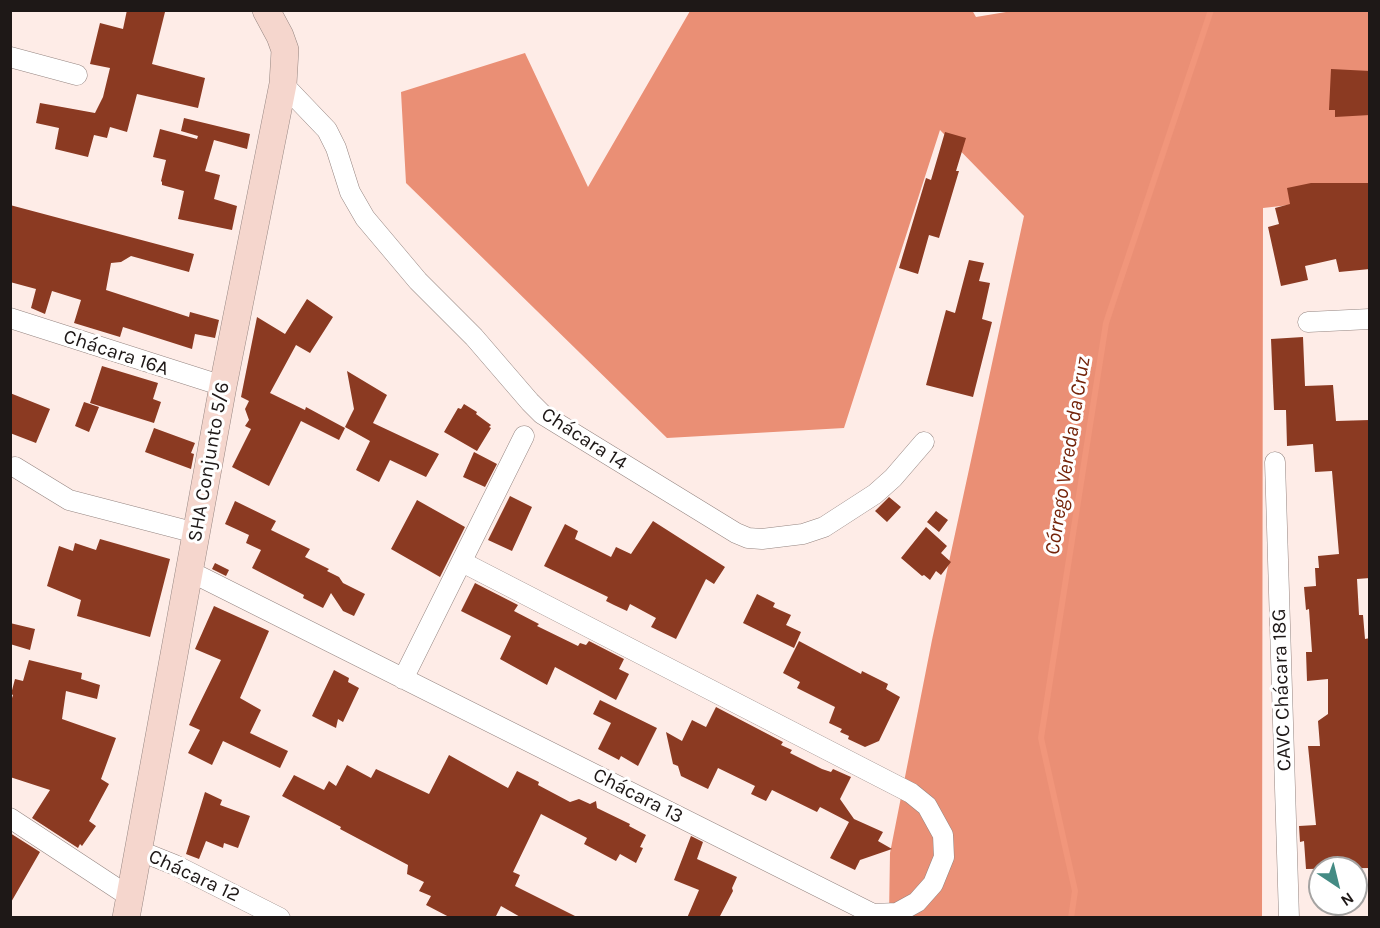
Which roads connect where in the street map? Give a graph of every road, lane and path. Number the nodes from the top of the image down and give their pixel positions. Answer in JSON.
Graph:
{"nodes":[{"id":1,"x":266,"y":10,"type":"edge"},
{"id":2,"x":10,"y":57,"type":"edge"},
{"id":3,"x":77,"y":75,"type":"dead end"},
{"id":4,"x":282,"y":84,"type":"junction"},
{"id":5,"x":10,"y":318,"type":"edge"},
{"id":6,"x":1370,"y":319,"type":"edge"},
{"id":7,"x":1308,"y":322,"type":"dead end"},
{"id":8,"x":223,"y":386,"type":"junction"},
{"id":9,"x":524,"y":436,"type":"dead end"},
{"id":10,"x":924,"y":442,"type":"dead end"},
{"id":11,"x":1275,"y":462,"type":"dead end"},
{"id":12,"x":15,"y":467,"type":"dead end"},
{"id":13,"x":196,"y":533,"type":"junction"},
{"id":14,"x":462,"y":562,"type":"junction"},
{"id":15,"x":189,"y":571,"type":"junction"},
{"id":16,"x":403,"y":679,"type":"junction"},
{"id":17,"x":10,"y":818,"type":"edge"},
{"id":18,"x":140,"y":851,"type":"junction"},
{"id":19,"x":128,"y":907,"type":"edge"},
{"id":20,"x":280,"y":918,"type":"edge"},
{"id":21,"x":1289,"y":918,"type":"edge"}],
"edges":[{"from":1,"to":4,"type":"street","name":"SHA Conjunto 5/6"},
{"from":2,"to":3,"type":"street"},
{"from":4,"to":8,"type":"street","name":"SHA Conjunto 5/6"},
{"from":4,"to":10,"type":"street","name":"Chácara 14"},
{"from":5,"to":8,"type":"street","name":"Chácara 16A"},
{"from":6,"to":7,"type":"street"},
{"from":8,"to":13,"type":"street","name":"SHA Conjunto 5/6"},
{"from":9,"to":14,"type":"street"},
{"from":11,"to":21,"type":"street","name":"CAVC Chácara 18G"},
{"from":12,"to":13,"type":"street"},
{"from":13,"to":15,"type":"street","name":"SHA Conjunto 5/6"},
{"from":14,"to":16,"type":"street"},
{"from":14,"to":16,"type":"street","name":"Chácara 13"},
{"from":15,"to":16,"type":"street","name":"Chácara 13"},
{"from":15,"to":18,"type":"street","name":"SHA Conjunto 5/6"},
{"from":17,"to":19,"type":"street"},
{"from":18,"to":19,"type":"street","name":"SHA Conjunto 5/6"},
{"from":18,"to":20,"type":"street","name":"Chácara 12"}]}
